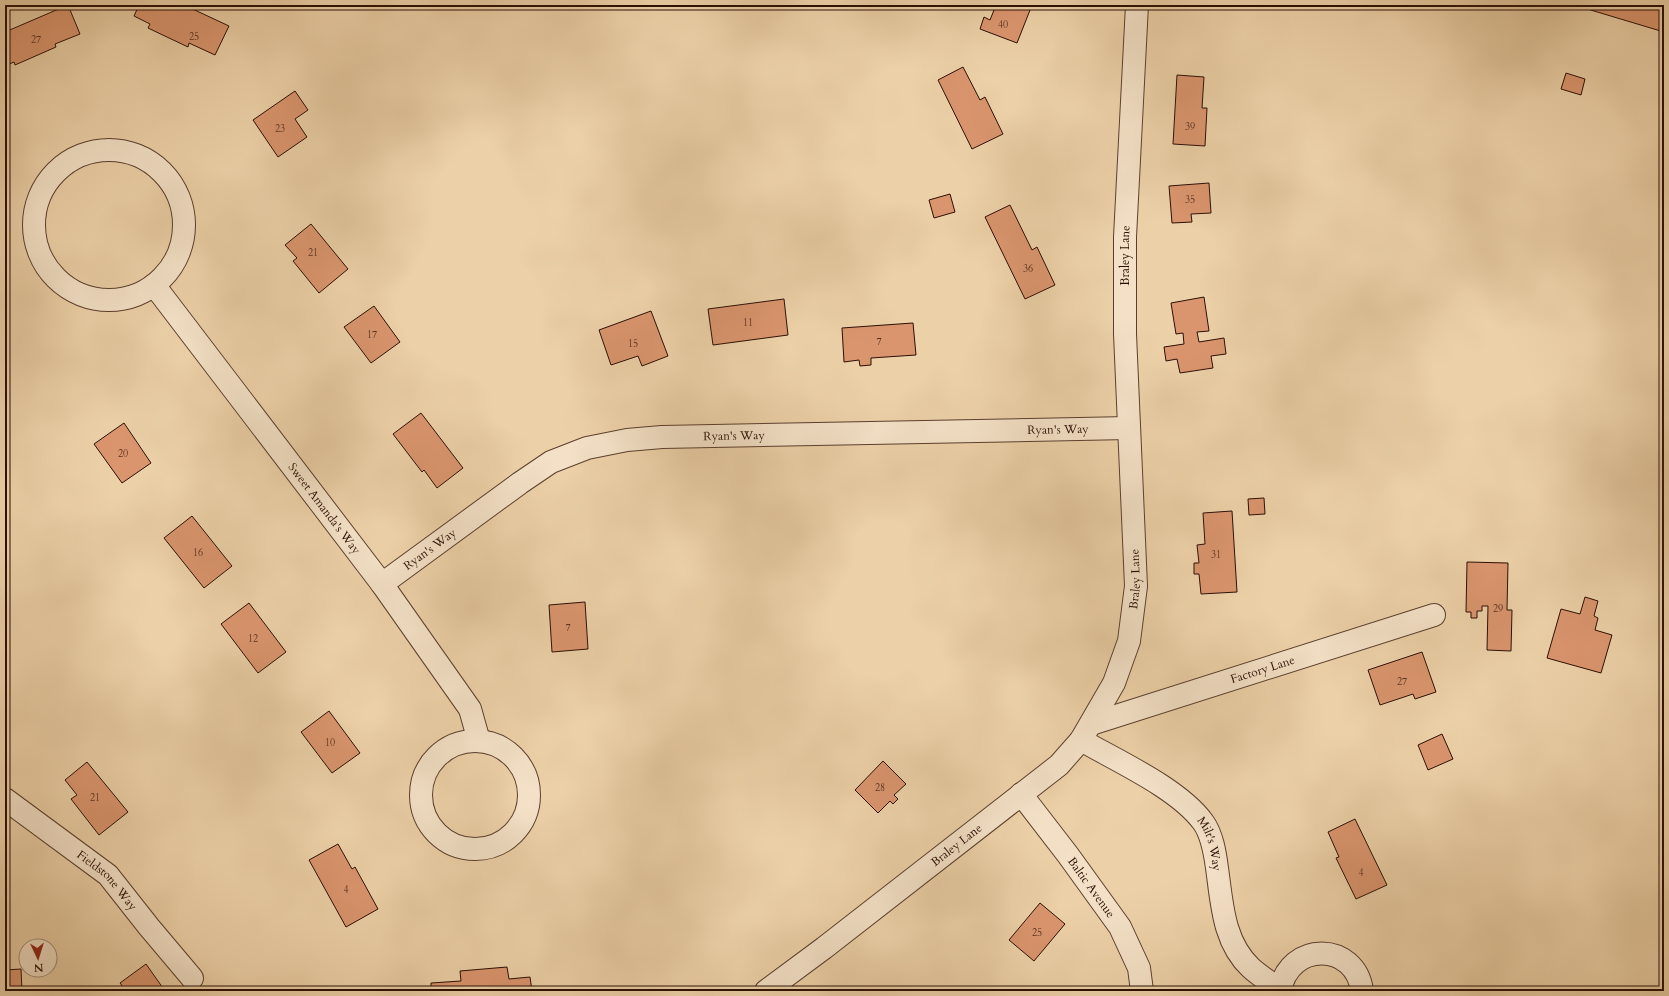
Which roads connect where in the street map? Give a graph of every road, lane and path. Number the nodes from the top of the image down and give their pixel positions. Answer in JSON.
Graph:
{"nodes":[{"id":1,"x":1137,"y":5,"type":"edge"},
{"id":2,"x":154,"y":285,"type":"junction"},
{"id":3,"x":1129,"y":428,"type":"junction"},
{"id":4,"x":382,"y":584,"type":"junction"},
{"id":5,"x":1434,"y":615,"type":"dead end"},
{"id":6,"x":1086,"y":732,"type":"junction"},
{"id":7,"x":479,"y":741,"type":"junction"},
{"id":8,"x":1021,"y":794,"type":"junction"},
{"id":9,"x":5,"y":799,"type":"edge"},
{"id":10,"x":192,"y":978,"type":"dead end"},
{"id":11,"x":766,"y":991,"type":"edge"},
{"id":12,"x":1142,"y":991,"type":"edge"},
{"id":13,"x":1280,"y":991,"type":"edge"},
{"id":14,"x":1362,"y":991,"type":"edge"}],
"edges":[{"from":1,"to":3,"type":"street","name":"Braley Lane"},
{"from":2,"to":2,"type":"street"},
{"from":2,"to":4,"type":"street","name":"Sweet Amanda's Way"},
{"from":3,"to":4,"type":"street","name":"Ryan's Way"},
{"from":3,"to":6,"type":"street","name":"Braley Lane"},
{"from":4,"to":7,"type":"street","name":"Sweet Amanda's Way"},
{"from":5,"to":6,"type":"street","name":"Factory Lane"},
{"from":6,"to":8,"type":"street","name":"Braley Lane"},
{"from":6,"to":13,"type":"street","name":"Milt's Way"},
{"from":7,"to":7,"type":"street"},
{"from":8,"to":11,"type":"street","name":"Braley Lane"},
{"from":8,"to":12,"type":"street","name":"Baltic Avenue"},
{"from":9,"to":10,"type":"street","name":"Fieldstone Way"},
{"from":13,"to":14,"type":"street","name":"Milt's Way"}]}
